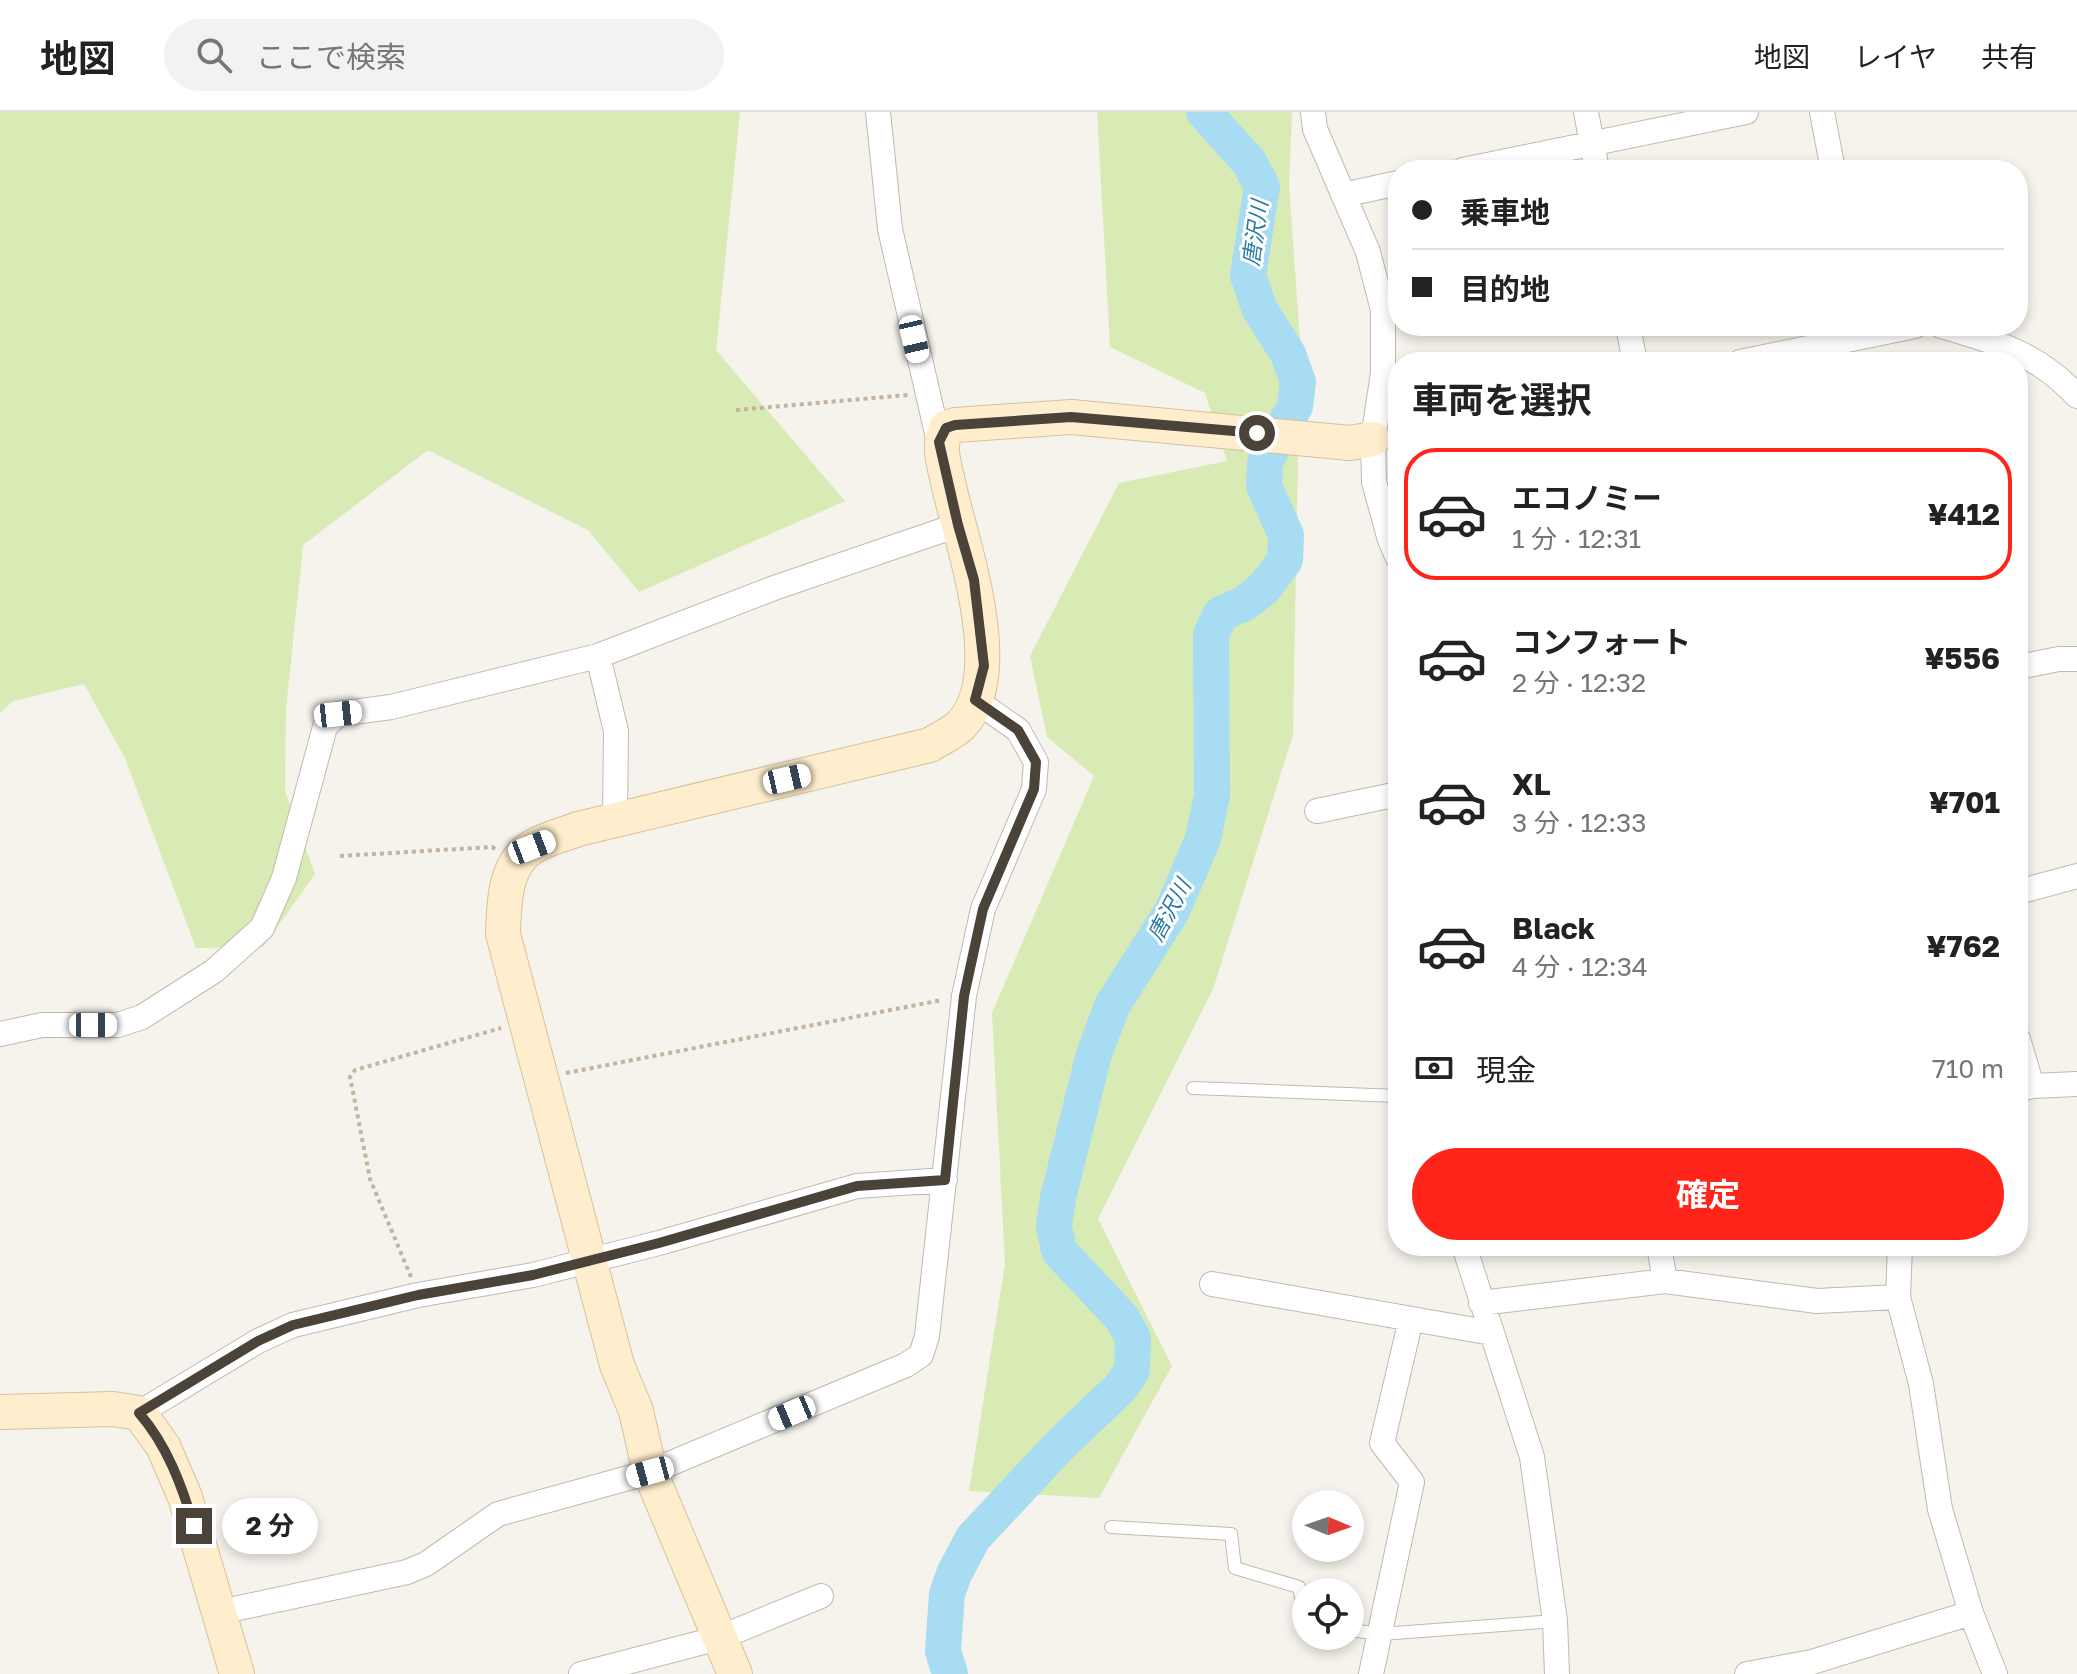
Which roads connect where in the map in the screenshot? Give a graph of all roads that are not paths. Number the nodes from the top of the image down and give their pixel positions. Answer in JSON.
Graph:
{"nodes":[{"id":1,"x":878,"y":112,"type":"edge"},
{"id":2,"x":1313,"y":112,"type":"edge"},
{"id":3,"x":1586,"y":112,"type":"edge"},
{"id":4,"x":1746,"y":112,"type":"edge"},
{"id":5,"x":1822,"y":112,"type":"edge"},
{"id":6,"x":1592,"y":143,"type":"junction"},
{"id":7,"x":1511,"y":160,"type":"edge"},
{"id":8,"x":1595,"y":160,"type":"edge"},
{"id":9,"x":1831,"y":160,"type":"edge"},
{"id":10,"x":1388,"y":185,"type":"edge"},
{"id":11,"x":1343,"y":195,"type":"junction"},
{"id":12,"x":1388,"y":301,"type":"edge"},
{"id":13,"x":1388,"y":332,"type":"edge"},
{"id":14,"x":1889,"y":336,"type":"edge"},
{"id":15,"x":1977,"y":336,"type":"edge"},
{"id":16,"x":1851,"y":351,"type":"edge"},
{"id":17,"x":2021,"y":352,"type":"edge"},
{"id":18,"x":2028,"y":356,"type":"edge"},
{"id":19,"x":2077,"y":396,"type":"edge"},
{"id":20,"x":1385,"y":436,"type":"edge"},
{"id":21,"x":939,"y":442,"type":"junction"},
{"id":22,"x":958,"y":525,"type":"junction"},
{"id":23,"x":1388,"y":533,"type":"edge"},
{"id":24,"x":598,"y":656,"type":"junction"},
{"id":25,"x":2077,"y":659,"type":"edge"},
{"id":26,"x":2028,"y":665,"type":"edge"},
{"id":27,"x":975,"y":700,"type":"junction"},
{"id":28,"x":1388,"y":796,"type":"edge"},
{"id":29,"x":1317,"y":811,"type":"dead end"},
{"id":30,"x":615,"y":819,"type":"junction"},
{"id":31,"x":2077,"y":876,"type":"edge"},
{"id":32,"x":2028,"y":889,"type":"edge"},
{"id":33,"x":0,"y":1034,"type":"edge"},
{"id":34,"x":2077,"y":1084,"type":"edge"},
{"id":35,"x":1193,"y":1088,"type":"dead end"},
{"id":36,"x":2028,"y":1088,"type":"edge"},
{"id":37,"x":1388,"y":1096,"type":"edge"},
{"id":38,"x":945,"y":1180,"type":"junction"},
{"id":39,"x":1467,"y":1256,"type":"edge"},
{"id":40,"x":1661,"y":1256,"type":"edge"},
{"id":41,"x":1900,"y":1256,"type":"edge"},
{"id":42,"x":589,"y":1259,"type":"junction"},
{"id":43,"x":1665,"y":1281,"type":"junction"},
{"id":44,"x":1212,"y":1284,"type":"dead end"},
{"id":45,"x":1898,"y":1297,"type":"junction"},
{"id":46,"x":1481,"y":1303,"type":"junction"},
{"id":47,"x":1411,"y":1319,"type":"junction"},
{"id":48,"x":1492,"y":1333,"type":"junction"},
{"id":49,"x":0,"y":1412,"type":"edge"},
{"id":50,"x":139,"y":1413,"type":"junction"},
{"id":51,"x":650,"y":1472,"type":"junction"},
{"id":52,"x":1111,"y":1527,"type":"dead end"},
{"id":53,"x":1292,"y":1585,"type":"edge"},
{"id":54,"x":821,"y":1596,"type":"dead end"},
{"id":55,"x":220,"y":1612,"type":"junction"},
{"id":56,"x":1971,"y":1613,"type":"junction"},
{"id":57,"x":1555,"y":1621,"type":"junction"},
{"id":58,"x":1364,"y":1632,"type":"edge"},
{"id":59,"x":1381,"y":1634,"type":"junction"},
{"id":60,"x":719,"y":1638,"type":"junction"},
{"id":61,"x":237,"y":1674,"type":"edge"},
{"id":62,"x":581,"y":1674,"type":"edge"},
{"id":63,"x":735,"y":1674,"type":"edge"},
{"id":64,"x":1371,"y":1674,"type":"edge"},
{"id":65,"x":1557,"y":1674,"type":"edge"},
{"id":66,"x":1747,"y":1674,"type":"edge"},
{"id":67,"x":1995,"y":1674,"type":"edge"}],
"edges":[{"from":1,"to":21,"type":"street"},
{"from":2,"to":11,"type":"street"},
{"from":3,"to":6,"type":"street"},
{"from":4,"to":6,"type":"street"},
{"from":5,"to":9,"type":"street"},
{"from":6,"to":7,"type":"street"},
{"from":6,"to":8,"type":"street"},
{"from":10,"to":11,"type":"street"},
{"from":11,"to":12,"type":"street"},
{"from":13,"to":20,"type":"street"},
{"from":14,"to":16,"type":"street"},
{"from":15,"to":17,"type":"street"},
{"from":18,"to":19,"type":"street"},
{"from":20,"to":21,"type":"street"},
{"from":20,"to":23,"type":"street"},
{"from":21,"to":22,"type":"street"},
{"from":22,"to":24,"type":"street"},
{"from":22,"to":27,"type":"street"},
{"from":24,"to":30,"type":"street"},
{"from":24,"to":33,"type":"street"},
{"from":25,"to":26,"type":"street"},
{"from":27,"to":30,"type":"street"},
{"from":27,"to":38,"type":"street"},
{"from":28,"to":29,"type":"street"},
{"from":30,"to":42,"type":"street"},
{"from":31,"to":32,"type":"street"},
{"from":34,"to":36,"type":"street"},
{"from":35,"to":37,"type":"lane"},
{"from":38,"to":42,"type":"street"},
{"from":38,"to":51,"type":"street"},
{"from":39,"to":46,"type":"street"},
{"from":40,"to":43,"type":"street"},
{"from":41,"to":45,"type":"street"},
{"from":42,"to":50,"type":"street"},
{"from":42,"to":51,"type":"street"},
{"from":43,"to":45,"type":"street"},
{"from":43,"to":46,"type":"street"},
{"from":44,"to":47,"type":"street"},
{"from":45,"to":56,"type":"street"},
{"from":46,"to":48,"type":"street"},
{"from":47,"to":48,"type":"street"},
{"from":47,"to":59,"type":"street"},
{"from":48,"to":57,"type":"street"},
{"from":49,"to":50,"type":"street"},
{"from":50,"to":55,"type":"street"},
{"from":51,"to":55,"type":"street"},
{"from":51,"to":60,"type":"street"},
{"from":52,"to":53,"type":"lane"},
{"from":54,"to":60,"type":"street"},
{"from":55,"to":61,"type":"street"},
{"from":56,"to":66,"type":"street"},
{"from":56,"to":67,"type":"street"},
{"from":57,"to":59,"type":"lane"},
{"from":57,"to":65,"type":"street"},
{"from":58,"to":59,"type":"lane"},
{"from":59,"to":64,"type":"street"},
{"from":60,"to":62,"type":"street"},
{"from":60,"to":63,"type":"street"}]}
